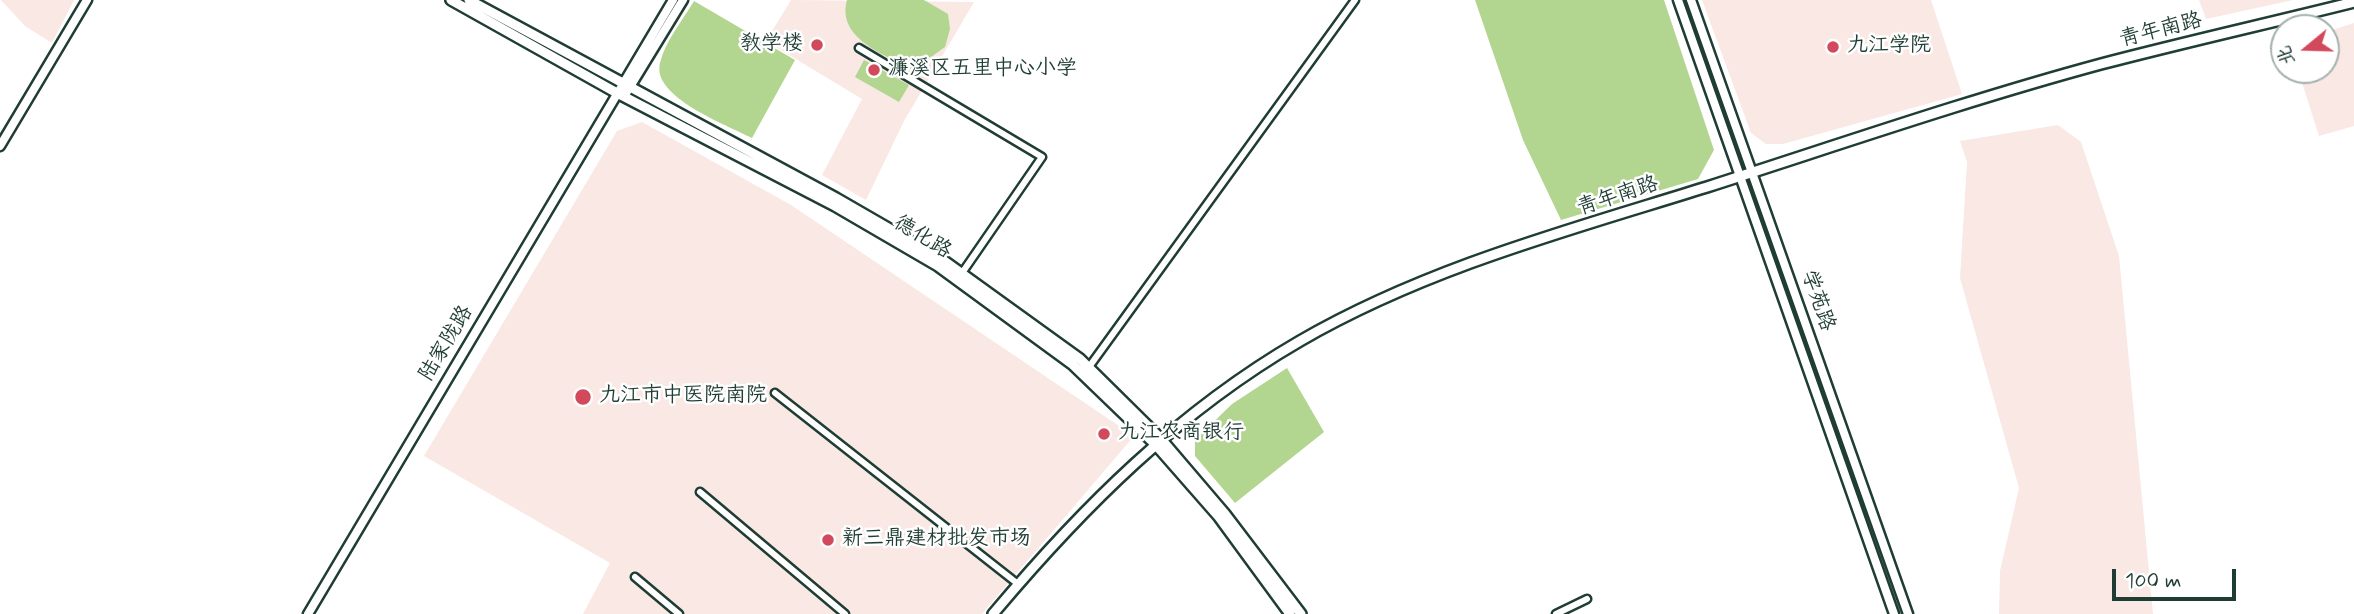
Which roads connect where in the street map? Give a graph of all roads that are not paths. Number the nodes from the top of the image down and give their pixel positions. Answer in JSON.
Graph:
{"nodes":[{"id":1,"x":87,"y":0,"type":"edge"},
{"id":2,"x":451,"y":0,"type":"edge"},
{"id":3,"x":469,"y":0,"type":"edge"},
{"id":4,"x":673,"y":0,"type":"edge"},
{"id":5,"x":683,"y":0,"type":"edge"},
{"id":6,"x":1355,"y":0,"type":"edge"},
{"id":7,"x":1678,"y":0,"type":"edge"},
{"id":8,"x":1691,"y":0,"type":"edge"},
{"id":9,"x":2354,"y":2,"type":"edge"},
{"id":10,"x":859,"y":48,"type":"dead end"},
{"id":11,"x":624,"y":90,"type":"junction"},
{"id":12,"x":0,"y":146,"type":"edge"},
{"id":13,"x":1754,"y":172,"type":"junction"},
{"id":14,"x":1740,"y":176,"type":"junction"},
{"id":15,"x":962,"y":273,"type":"junction"},
{"id":16,"x":1089,"y":368,"type":"junction"},
{"id":17,"x":775,"y":393,"type":"dead end"},
{"id":18,"x":1158,"y":442,"type":"junction"},
{"id":19,"x":700,"y":492,"type":"dead end"},
{"id":20,"x":635,"y":578,"type":"dead end"},
{"id":21,"x":1018,"y":584,"type":"junction"},
{"id":22,"x":1587,"y":599,"type":"dead end"},
{"id":23,"x":308,"y":614,"type":"edge"},
{"id":24,"x":679,"y":614,"type":"edge"},
{"id":25,"x":845,"y":614,"type":"edge"},
{"id":26,"x":993,"y":614,"type":"edge"},
{"id":27,"x":1290,"y":614,"type":"edge"},
{"id":28,"x":1301,"y":614,"type":"edge"},
{"id":29,"x":1556,"y":614,"type":"edge"},
{"id":30,"x":1894,"y":614,"type":"edge"},
{"id":31,"x":1908,"y":614,"type":"edge"}],
"edges":[{"from":1,"to":12,"type":"street"},
{"from":2,"to":11,"type":"main road","name":"德化路"},
{"from":3,"to":11,"type":"main road","name":"德化路"},
{"from":4,"to":11,"type":"street"},
{"from":5,"to":11,"type":"street"},
{"from":6,"to":16,"type":"street"},
{"from":7,"to":14,"type":"street","name":"学苑路"},
{"from":8,"to":13,"type":"street","name":"学苑路"},
{"from":9,"to":13,"type":"main road","name":"青年南路"},
{"from":10,"to":15,"type":"street"},
{"from":11,"to":15,"type":"main road","name":"德化路"},
{"from":11,"to":18,"type":"main road","name":"德化路"},
{"from":11,"to":23,"type":"street","name":"陆家陇路"},
{"from":13,"to":14,"type":"main road","name":"青年南路"},
{"from":13,"to":31,"type":"street","name":"学苑路"},
{"from":14,"to":18,"type":"main road","name":"青年南路"},
{"from":14,"to":30,"type":"street","name":"学苑路"},
{"from":15,"to":16,"type":"main road","name":"德化路"},
{"from":16,"to":18,"type":"main road","name":"德化路"},
{"from":17,"to":21,"type":"street"},
{"from":18,"to":21,"type":"main road","name":"青年南路"},
{"from":18,"to":27,"type":"main road","name":"德化路"},
{"from":18,"to":28,"type":"main road","name":"德化路"},
{"from":19,"to":25,"type":"street"},
{"from":20,"to":24,"type":"street"},
{"from":21,"to":26,"type":"main road","name":"青年南路"},
{"from":22,"to":29,"type":"street"}]}
